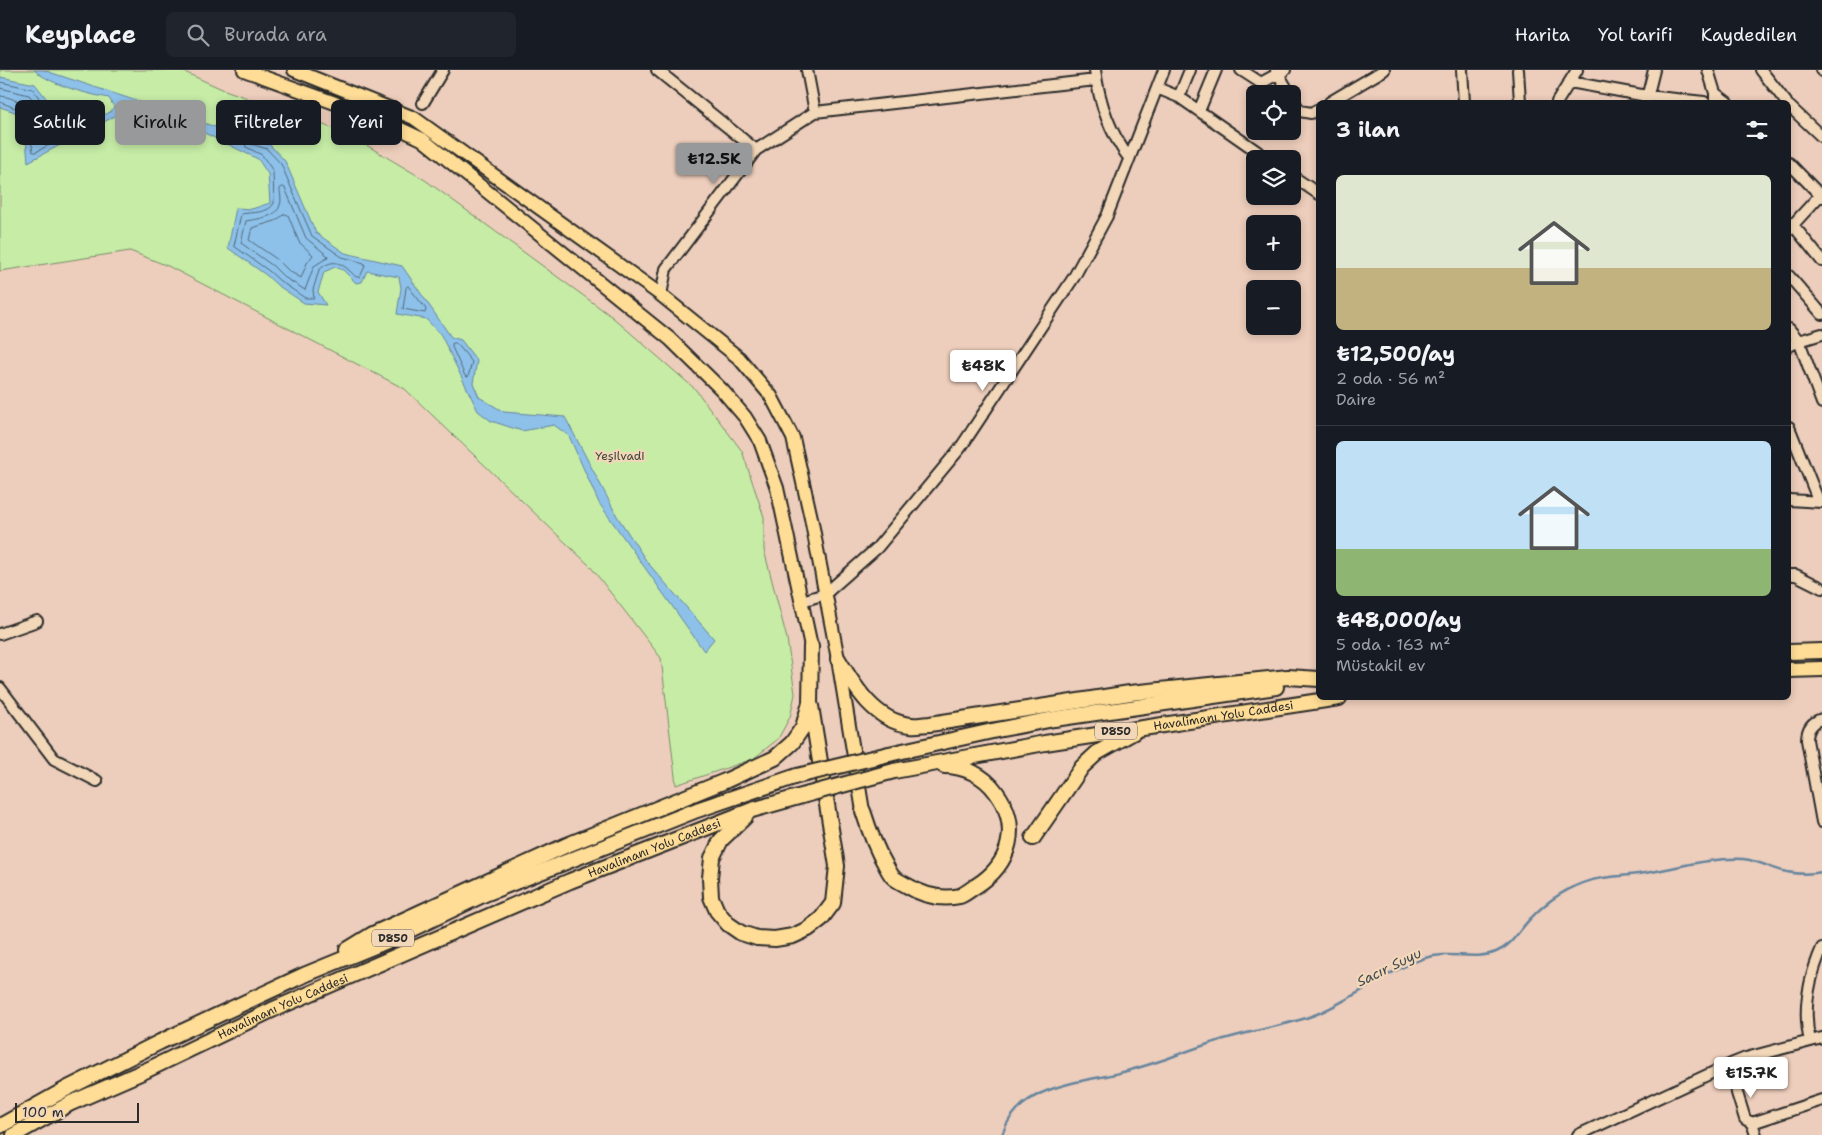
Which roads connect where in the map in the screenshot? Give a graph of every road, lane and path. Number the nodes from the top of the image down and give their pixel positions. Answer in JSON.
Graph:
{"nodes":[{"id":1,"x":244,"y":70,"type":"edge"},
{"id":2,"x":294,"y":70,"type":"edge"},
{"id":3,"x":443,"y":70,"type":"edge"},
{"id":4,"x":658,"y":70,"type":"edge"},
{"id":5,"x":807,"y":70,"type":"edge"},
{"id":6,"x":1164,"y":70,"type":"edge"},
{"id":7,"x":1190,"y":70,"type":"edge"},
{"id":8,"x":1216,"y":70,"type":"edge"},
{"id":9,"x":1241,"y":70,"type":"edge"},
{"id":10,"x":1384,"y":70,"type":"edge"},
{"id":11,"x":1462,"y":70,"type":"edge"},
{"id":12,"x":1518,"y":70,"type":"edge"},
{"id":13,"x":1578,"y":70,"type":"edge"},
{"id":14,"x":1654,"y":70,"type":"edge"},
{"id":15,"x":1707,"y":70,"type":"edge"},
{"id":16,"x":1761,"y":70,"type":"edge"},
{"id":17,"x":1280,"y":71,"type":"edge"},
{"id":18,"x":1095,"y":75,"type":"edge"},
{"id":19,"x":1570,"y":82,"type":"junction"},
{"id":20,"x":1286,"y":85,"type":"edge"},
{"id":21,"x":1156,"y":88,"type":"junction"},
{"id":22,"x":1179,"y":97,"type":"junction"},
{"id":23,"x":1715,"y":98,"type":"edge"},
{"id":24,"x":1647,"y":99,"type":"edge"},
{"id":25,"x":1333,"y":100,"type":"edge"},
{"id":26,"x":1464,"y":100,"type":"edge"},
{"id":27,"x":1520,"y":100,"type":"edge"},
{"id":28,"x":1558,"y":100,"type":"edge"},
{"id":29,"x":1666,"y":100,"type":"edge"},
{"id":30,"x":1784,"y":100,"type":"edge"},
{"id":31,"x":423,"y":103,"type":"dead end"},
{"id":32,"x":1791,"y":108,"type":"edge"},
{"id":33,"x":1316,"y":110,"type":"edge"},
{"id":34,"x":1199,"y":111,"type":"junction"},
{"id":35,"x":1301,"y":111,"type":"edge"},
{"id":36,"x":814,"y":112,"type":"junction"},
{"id":37,"x":1822,"y":137,"type":"edge"},
{"id":38,"x":756,"y":150,"type":"junction"},
{"id":39,"x":1255,"y":150,"type":"edge"},
{"id":40,"x":1129,"y":158,"type":"junction"},
{"id":41,"x":1791,"y":165,"type":"edge"},
{"id":42,"x":1301,"y":182,"type":"edge"},
{"id":43,"x":1316,"y":192,"type":"edge"},
{"id":44,"x":1822,"y":195,"type":"edge"},
{"id":45,"x":1791,"y":223,"type":"edge"},
{"id":46,"x":1822,"y":261,"type":"edge"},
{"id":47,"x":1791,"y":278,"type":"edge"},
{"id":48,"x":662,"y":295,"type":"junction"},
{"id":49,"x":1822,"y":314,"type":"edge"},
{"id":50,"x":1791,"y":332,"type":"edge"},
{"id":51,"x":1822,"y":334,"type":"edge"},
{"id":52,"x":1798,"y":341,"type":"junction"},
{"id":53,"x":1791,"y":345,"type":"edge"},
{"id":54,"x":1822,"y":403,"type":"edge"},
{"id":55,"x":1791,"y":432,"type":"edge"},
{"id":56,"x":1791,"y":500,"type":"edge"},
{"id":57,"x":1820,"y":502,"type":"edge"},
{"id":58,"x":1791,"y":574,"type":"edge"},
{"id":59,"x":1822,"y":588,"type":"edge"},
{"id":60,"x":825,"y":594,"type":"junction"},
{"id":61,"x":802,"y":601,"type":"junction"},
{"id":62,"x":37,"y":621,"type":"dead end"},
{"id":63,"x":0,"y":634,"type":"edge"},
{"id":64,"x":810,"y":646,"type":"joint"},
{"id":65,"x":1822,"y":651,"type":"edge"},
{"id":66,"x":1791,"y":652,"type":"edge"},
{"id":67,"x":838,"y":659,"type":"junction"},
{"id":68,"x":1822,"y":669,"type":"edge"},
{"id":69,"x":1791,"y":670,"type":"edge"},
{"id":70,"x":1316,"y":680,"type":"edge"},
{"id":71,"x":1316,"y":680,"type":"edge"},
{"id":72,"x":0,"y":688,"type":"edge"},
{"id":73,"x":1325,"y":700,"type":"edge"},
{"id":74,"x":810,"y":703,"type":"junction"},
{"id":75,"x":1822,"y":719,"type":"edge"},
{"id":76,"x":1143,"y":727,"type":"junction"},
{"id":77,"x":925,"y":765,"type":"junction"},
{"id":78,"x":97,"y":781,"type":"dead end"},
{"id":79,"x":752,"y":810,"type":"junction"},
{"id":80,"x":863,"y":811,"type":"joint"},
{"id":81,"x":1822,"y":822,"type":"edge"},
{"id":82,"x":1033,"y":838,"type":"dead end"},
{"id":83,"x":1822,"y":948,"type":"edge"},
{"id":84,"x":304,"y":975,"type":"junction"},
{"id":85,"x":1822,"y":1038,"type":"edge"},
{"id":86,"x":1810,"y":1041,"type":"junction"},
{"id":87,"x":1731,"y":1064,"type":"junction"},
{"id":88,"x":1822,"y":1100,"type":"edge"},
{"id":89,"x":1752,"y":1123,"type":"junction"},
{"id":90,"x":0,"y":1126,"type":"edge"},
{"id":91,"x":15,"y":1135,"type":"edge"},
{"id":92,"x":1578,"y":1135,"type":"edge"},
{"id":93,"x":1756,"y":1135,"type":"edge"}],
"edges":[{"from":1,"to":61,"type":"main road"},
{"from":2,"to":48,"type":"main road"},
{"from":3,"to":31,"type":"street"},
{"from":4,"to":38,"type":"street"},
{"from":5,"to":36,"type":"street"},
{"from":6,"to":21,"type":"street"},
{"from":7,"to":22,"type":"street"},
{"from":8,"to":34,"type":"street"},
{"from":9,"to":17,"type":"street"},
{"from":10,"to":25,"type":"street"},
{"from":11,"to":26,"type":"street"},
{"from":12,"to":27,"type":"street"},
{"from":13,"to":19,"type":"street"},
{"from":14,"to":24,"type":"street"},
{"from":15,"to":23,"type":"street"},
{"from":16,"to":30,"type":"street"},
{"from":17,"to":20,"type":"street"},
{"from":18,"to":36,"type":"street"},
{"from":18,"to":40,"type":"street"},
{"from":19,"to":24,"type":"street"},
{"from":19,"to":28,"type":"street"},
{"from":21,"to":22,"type":"street"},
{"from":21,"to":40,"type":"street"},
{"from":22,"to":34,"type":"street"},
{"from":24,"to":29,"type":"street"},
{"from":32,"to":37,"type":"street"},
{"from":33,"to":35,"type":"street"},
{"from":34,"to":39,"type":"street"},
{"from":36,"to":38,"type":"street"},
{"from":38,"to":48,"type":"street"},
{"from":40,"to":60,"type":"street"},
{"from":41,"to":44,"type":"street"},
{"from":42,"to":43,"type":"street"},
{"from":44,"to":45,"type":"street"},
{"from":45,"to":46,"type":"street"},
{"from":47,"to":49,"type":"street"},
{"from":48,"to":60,"type":"main road"},
{"from":50,"to":52,"type":"street"},
{"from":51,"to":52,"type":"street"},
{"from":52,"to":53,"type":"street"},
{"from":52,"to":54,"type":"street"},
{"from":55,"to":57,"type":"street"},
{"from":56,"to":57,"type":"street"},
{"from":58,"to":59,"type":"street"},
{"from":60,"to":61,"type":"street"},
{"from":60,"to":67,"type":"main road"},
{"from":61,"to":64,"type":"main road"},
{"from":62,"to":63,"type":"street"},
{"from":64,"to":74,"type":"highway"},
{"from":65,"to":66,"type":"highway"},
{"from":67,"to":70,"type":"highway"},
{"from":67,"to":80,"type":"main road"},
{"from":68,"to":69,"type":"highway"},
{"from":71,"to":84,"type":"highway","name":"Havalimanı Yolu Caddesi","number":"D850","bridge":true},
{"from":72,"to":78,"type":"street"},
{"from":73,"to":76,"type":"highway","name":"Havalimanı Yolu Caddesi","number":"D850"},
{"from":74,"to":79,"type":"highway"},
{"from":74,"to":84,"type":"highway"},
{"from":75,"to":81,"type":"street"},
{"from":76,"to":77,"type":"highway","name":"Havalimanı Yolu Caddesi","number":"D850"},
{"from":76,"to":82,"type":"highway"},
{"from":77,"to":79,"type":"highway","name":"Havalimanı Yolu Caddesi","number":"D850","bridge":true},
{"from":77,"to":80,"type":"highway"},
{"from":79,"to":91,"type":"highway","name":"Havalimanı Yolu Caddesi","number":"D850"},
{"from":83,"to":86,"type":"street"},
{"from":84,"to":90,"type":"highway","name":"Havalimanı Yolu Caddesi","number":"D850"},
{"from":85,"to":86,"type":"street"},
{"from":86,"to":87,"type":"street"},
{"from":87,"to":89,"type":"street"},
{"from":87,"to":92,"type":"street"},
{"from":88,"to":89,"type":"street"},
{"from":89,"to":93,"type":"street"}]}
